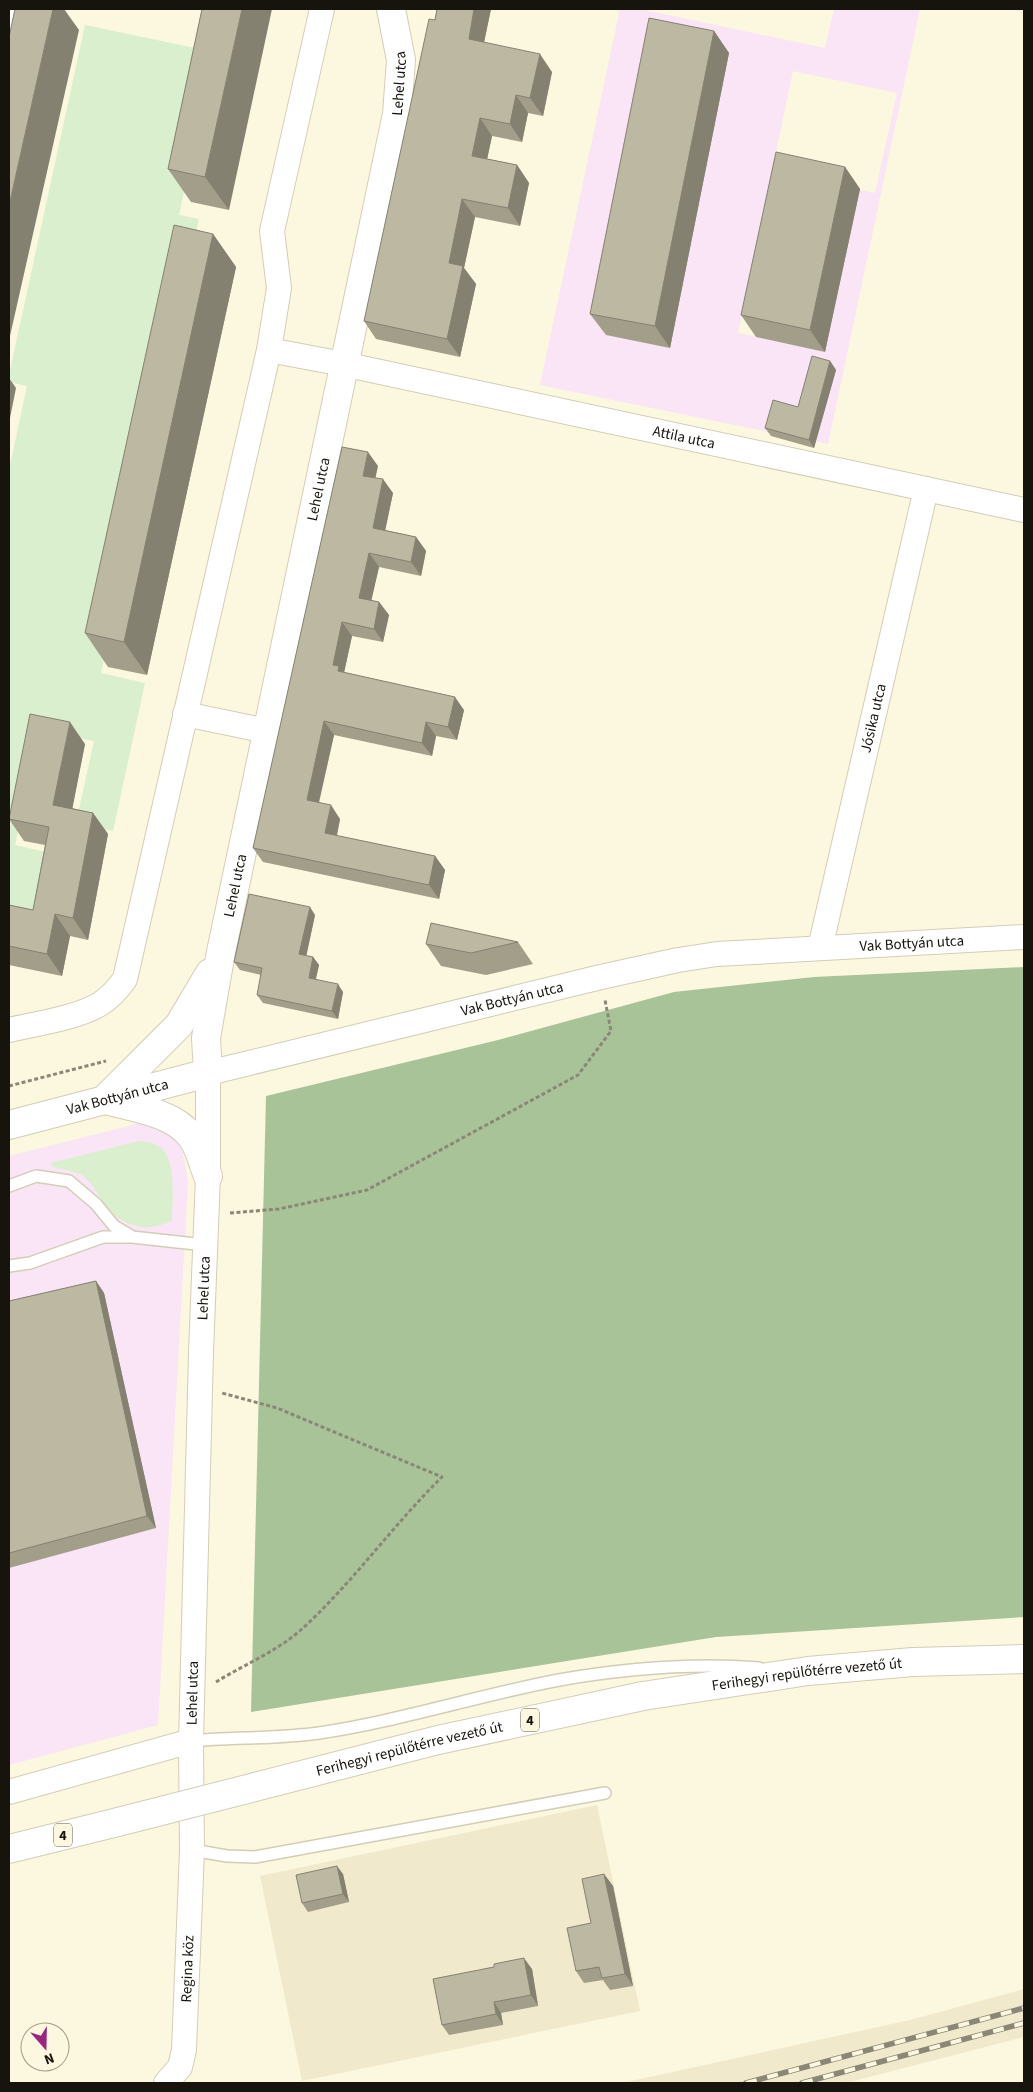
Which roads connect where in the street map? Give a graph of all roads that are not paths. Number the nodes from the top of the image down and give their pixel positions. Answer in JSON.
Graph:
{"nodes":[{"id":1,"x":12,"y":9,"type":"edge"},
{"id":2,"x":322,"y":9,"type":"edge"},
{"id":3,"x":391,"y":9,"type":"edge"},
{"id":4,"x":9,"y":23,"type":"edge"},
{"id":5,"x":269,"y":350,"type":"junction"},
{"id":6,"x":344,"y":364,"type":"junction"},
{"id":7,"x":926,"y":489,"type":"junction"},
{"id":8,"x":1024,"y":510,"type":"edge"},
{"id":9,"x":185,"y":714,"type":"junction"},
{"id":10,"x":267,"y":731,"type":"junction"},
{"id":11,"x":1024,"y":937,"type":"edge"},
{"id":12,"x":820,"y":948,"type":"junction"},
{"id":13,"x":221,"y":952,"type":"junction"},
{"id":14,"x":9,"y":1030,"type":"edge"},
{"id":15,"x":208,"y":1073,"type":"junction"},
{"id":16,"x":104,"y":1100,"type":"junction"},
{"id":17,"x":9,"y":1125,"type":"edge"},
{"id":18,"x":208,"y":1176,"type":"junction"},
{"id":19,"x":9,"y":1186,"type":"edge"},
{"id":20,"x":132,"y":1237,"type":"junction"},
{"id":21,"x":205,"y":1245,"type":"junction"},
{"id":22,"x":9,"y":1266,"type":"edge"},
{"id":23,"x":1024,"y":1659,"type":"edge"},
{"id":24,"x":808,"y":1671,"type":"junction"},
{"id":25,"x":191,"y":1741,"type":"junction"},
{"id":26,"x":9,"y":1792,"type":"edge"},
{"id":27,"x":605,"y":1793,"type":"dead end"},
{"id":28,"x":9,"y":1849,"type":"edge"},
{"id":29,"x":192,"y":1850,"type":"junction"},
{"id":30,"x":166,"y":2083,"type":"edge"}],
"edges":[{"from":1,"to":4,"type":"street"},
{"from":2,"to":5,"type":"street"},
{"from":3,"to":6,"type":"street","name":"Lehel utca"},
{"from":5,"to":6,"type":"street"},
{"from":5,"to":9,"type":"street"},
{"from":6,"to":7,"type":"street","name":"Attila utca"},
{"from":6,"to":10,"type":"street","name":"Lehel utca"},
{"from":7,"to":8,"type":"street","name":"Attila utca"},
{"from":7,"to":12,"type":"street","name":"Jósika utca"},
{"from":9,"to":10,"type":"street"},
{"from":9,"to":14,"type":"street"},
{"from":10,"to":13,"type":"street","name":"Lehel utca"},
{"from":11,"to":12,"type":"street","name":"Vak Bottyán utca"},
{"from":12,"to":15,"type":"street","name":"Vak Bottyán utca"},
{"from":13,"to":15,"type":"street","name":"Lehel utca"},
{"from":13,"to":16,"type":"street"},
{"from":15,"to":16,"type":"street","name":"Vak Bottyán utca"},
{"from":15,"to":18,"type":"street","name":"Lehel utca"},
{"from":16,"to":17,"type":"street","name":"Vak Bottyán utca"},
{"from":16,"to":18,"type":"street"},
{"from":18,"to":21,"type":"street","name":"Lehel utca"},
{"from":19,"to":20,"type":"lane"},
{"from":20,"to":21,"type":"lane"},
{"from":20,"to":22,"type":"lane"},
{"from":21,"to":25,"type":"street","name":"Lehel utca"},
{"from":23,"to":24,"type":"street","name":"Ferihegyi repülőtérre vezető út","number":"4"},
{"from":24,"to":25,"type":"lane"},
{"from":24,"to":28,"type":"street","name":"Ferihegyi repülőtérre vezető út","number":"4","bridge":true},
{"from":25,"to":26,"type":"street"},
{"from":25,"to":29,"type":"street","name":"Lehel utca"},
{"from":27,"to":29,"type":"lane"},
{"from":29,"to":30,"type":"street","name":"Regina köz"}]}
